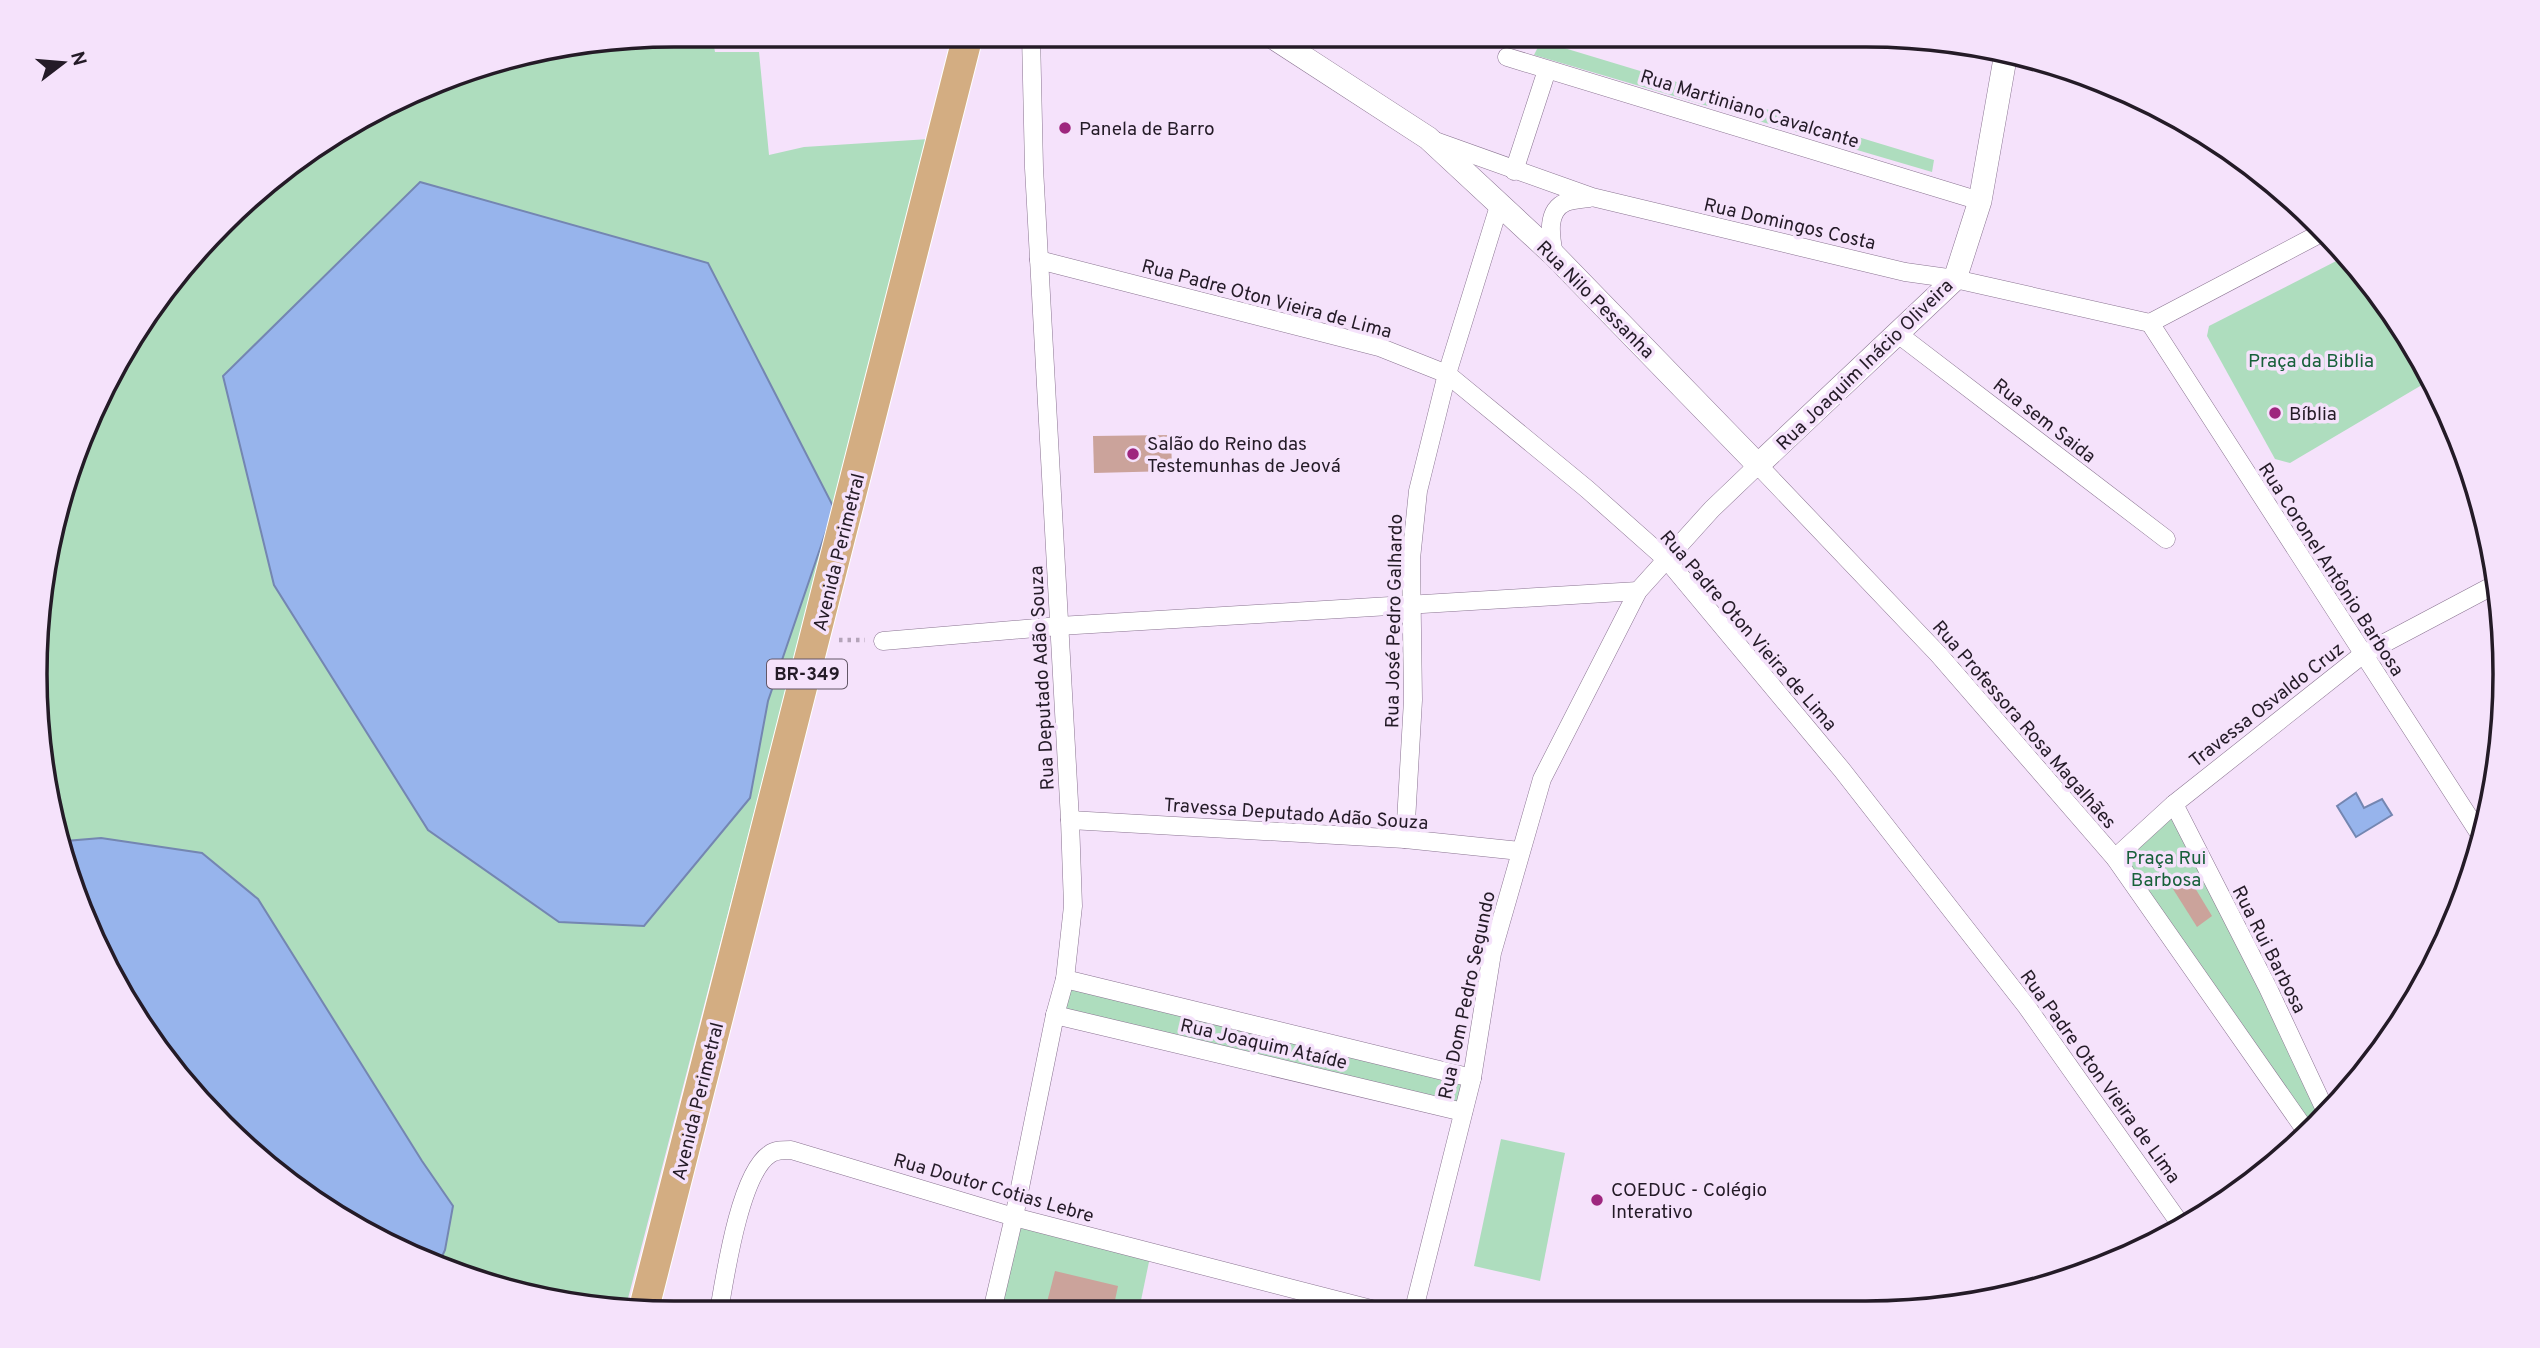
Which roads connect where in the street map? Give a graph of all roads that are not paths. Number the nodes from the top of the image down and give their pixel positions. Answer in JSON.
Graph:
{"nodes":[{"id":1,"x":965,"y":47,"type":"edge"},
{"id":2,"x":1031,"y":47,"type":"edge"},
{"id":3,"x":1288,"y":47,"type":"edge"},
{"id":4,"x":1507,"y":57,"type":"dead end"},
{"id":5,"x":2004,"y":63,"type":"edge"},
{"id":6,"x":1547,"y":70,"type":"junction"},
{"id":7,"x":1428,"y":138,"type":"junction"},
{"id":8,"x":1514,"y":171,"type":"junction"},
{"id":9,"x":1592,"y":197,"type":"junction"},
{"id":10,"x":1980,"y":201,"type":"junction"},
{"id":11,"x":1499,"y":206,"type":"junction"},
{"id":12,"x":2314,"y":237,"type":"edge"},
{"id":13,"x":1554,"y":255,"type":"junction"},
{"id":14,"x":1039,"y":260,"type":"junction"},
{"id":15,"x":1955,"y":279,"type":"junction"},
{"id":16,"x":2150,"y":324,"type":"junction"},
{"id":17,"x":1898,"y":334,"type":"junction"},
{"id":18,"x":1447,"y":374,"type":"junction"},
{"id":19,"x":1758,"y":465,"type":"junction"},
{"id":20,"x":2166,"y":539,"type":"dead end"},
{"id":21,"x":1667,"y":560,"type":"junction"},
{"id":22,"x":2487,"y":589,"type":"edge"},
{"id":23,"x":1638,"y":591,"type":"junction"},
{"id":24,"x":1412,"y":603,"type":"junction"},
{"id":25,"x":1059,"y":626,"type":"junction"},
{"id":26,"x":883,"y":641,"type":"road end"},
{"id":27,"x":2362,"y":655,"type":"junction"},
{"id":28,"x":2174,"y":804,"type":"junction"},
{"id":29,"x":1070,"y":820,"type":"junction"},
{"id":30,"x":2474,"y":825,"type":"edge"},
{"id":31,"x":1405,"y":839,"type":"junction"},
{"id":32,"x":1520,"y":851,"type":"junction"},
{"id":33,"x":2115,"y":858,"type":"junction"},
{"id":34,"x":1066,"y":979,"type":"junction"},
{"id":35,"x":1055,"y":1015,"type":"junction"},
{"id":36,"x":1472,"y":1078,"type":"junction"},
{"id":37,"x":2322,"y":1103,"type":"edge"},
{"id":38,"x":1463,"y":1112,"type":"junction"},
{"id":39,"x":2301,"y":1124,"type":"edge"},
{"id":40,"x":1014,"y":1217,"type":"junction"},
{"id":41,"x":2176,"y":1218,"type":"edge"},
{"id":42,"x":646,"y":1300,"type":"edge"},
{"id":43,"x":721,"y":1301,"type":"edge"},
{"id":44,"x":994,"y":1301,"type":"edge"},
{"id":45,"x":1340,"y":1301,"type":"edge"},
{"id":46,"x":1416,"y":1301,"type":"edge"}],
"edges":[{"from":1,"to":42,"type":"main road","name":"Avenida Perimetral","number":"BR-349"},
{"from":2,"to":14,"type":"street","name":"Rua Deputado Adão Souza"},
{"from":3,"to":7,"type":"street","name":"Rua Nilo Pessanha"},
{"from":4,"to":6,"type":"street","name":"Rua Martiniano Cavalcante"},
{"from":5,"to":10,"type":"street","name":"Rua Joaquim Inácio Oliveira"},
{"from":6,"to":8,"type":"street"},
{"from":6,"to":10,"type":"street","name":"Rua Martiniano Cavalcante"},
{"from":7,"to":8,"type":"street","name":"Rua Domingos Costa"},
{"from":7,"to":11,"type":"street","name":"Rua Nilo Pessanha"},
{"from":8,"to":9,"type":"street","name":"Rua Domingos Costa"},
{"from":9,"to":13,"type":"street"},
{"from":9,"to":15,"type":"street","name":"Rua Domingos Costa"},
{"from":10,"to":15,"type":"street","name":"Rua Joaquim Inácio Oliveira"},
{"from":11,"to":13,"type":"street","name":"Rua Nilo Pessanha"},
{"from":11,"to":18,"type":"street","name":"Rua José Pedro Galhardo"},
{"from":12,"to":16,"type":"street"},
{"from":13,"to":19,"type":"street","name":"Rua Nilo Pessanha"},
{"from":14,"to":18,"type":"street","name":"Rua Padre Oton Vieira de Lima"},
{"from":14,"to":25,"type":"street","name":"Rua Deputado Adão Souza"},
{"from":15,"to":16,"type":"street","name":"Rua Domingos Costa"},
{"from":15,"to":17,"type":"street","name":"Rua Joaquim Inácio Oliveira"},
{"from":16,"to":27,"type":"street","name":"Rua Coronel Antônio Barbosa"},
{"from":17,"to":19,"type":"street","name":"Rua Joaquim Inácio Oliveira"},
{"from":17,"to":20,"type":"street","name":"Rua sem Saida"},
{"from":18,"to":21,"type":"street","name":"Rua Padre Oton Vieira de Lima"},
{"from":18,"to":24,"type":"street","name":"Rua José Pedro Galhardo"},
{"from":19,"to":21,"type":"street","name":"Rua Dom Pedro Segundo"},
{"from":19,"to":33,"type":"street","name":"Rua Professora Rosa Magalhães"},
{"from":21,"to":23,"type":"street","name":"Rua Dom Pedro Segundo"},
{"from":21,"to":41,"type":"street","name":"Rua Padre Oton Vieira de Lima"},
{"from":22,"to":27,"type":"street","name":"Travessa Osvaldo Cruz"},
{"from":23,"to":24,"type":"street"},
{"from":23,"to":32,"type":"street","name":"Rua Dom Pedro Segundo"},
{"from":24,"to":25,"type":"street"},
{"from":24,"to":31,"type":"street","name":"Rua José Pedro Galhardo"},
{"from":25,"to":26,"type":"street"},
{"from":25,"to":29,"type":"street","name":"Rua Deputado Adão Souza"},
{"from":27,"to":28,"type":"street","name":"Travessa Osvaldo Cruz"},
{"from":27,"to":30,"type":"street","name":"Rua Coronel Antônio Barbosa"},
{"from":28,"to":33,"type":"street","name":"Travessa Osvaldo Cruz"},
{"from":28,"to":37,"type":"street","name":"Rua Rui Barbosa"},
{"from":29,"to":31,"type":"street","name":"Travessa Deputado Adão Souza"},
{"from":29,"to":34,"type":"street","name":"Rua Deputado Adão Souza"},
{"from":31,"to":32,"type":"street","name":"Travessa Deputado Adão Souza"},
{"from":32,"to":36,"type":"street","name":"Rua Dom Pedro Segundo"},
{"from":33,"to":39,"type":"street","name":"Rua Professora Rosa Magalhães"},
{"from":34,"to":35,"type":"street","name":"Rua Deputado Adão Souza"},
{"from":34,"to":36,"type":"street","name":"Rua Joaquim Ataíde"},
{"from":35,"to":38,"type":"street","name":"Rua Joaquim Ataíde"},
{"from":35,"to":40,"type":"street","name":"Rua Deputado Adão Souza"},
{"from":36,"to":38,"type":"street","name":"Rua Dom Pedro Segundo"},
{"from":38,"to":46,"type":"street","name":"Rua Dom Pedro Segundo"},
{"from":40,"to":43,"type":"street","name":"Rua Doutor Cotias Lebre"},
{"from":40,"to":44,"type":"street","name":"Rua Deputado Adão Souza"},
{"from":40,"to":45,"type":"street","name":"Rua Doutor Cotias Lebre"}]}
